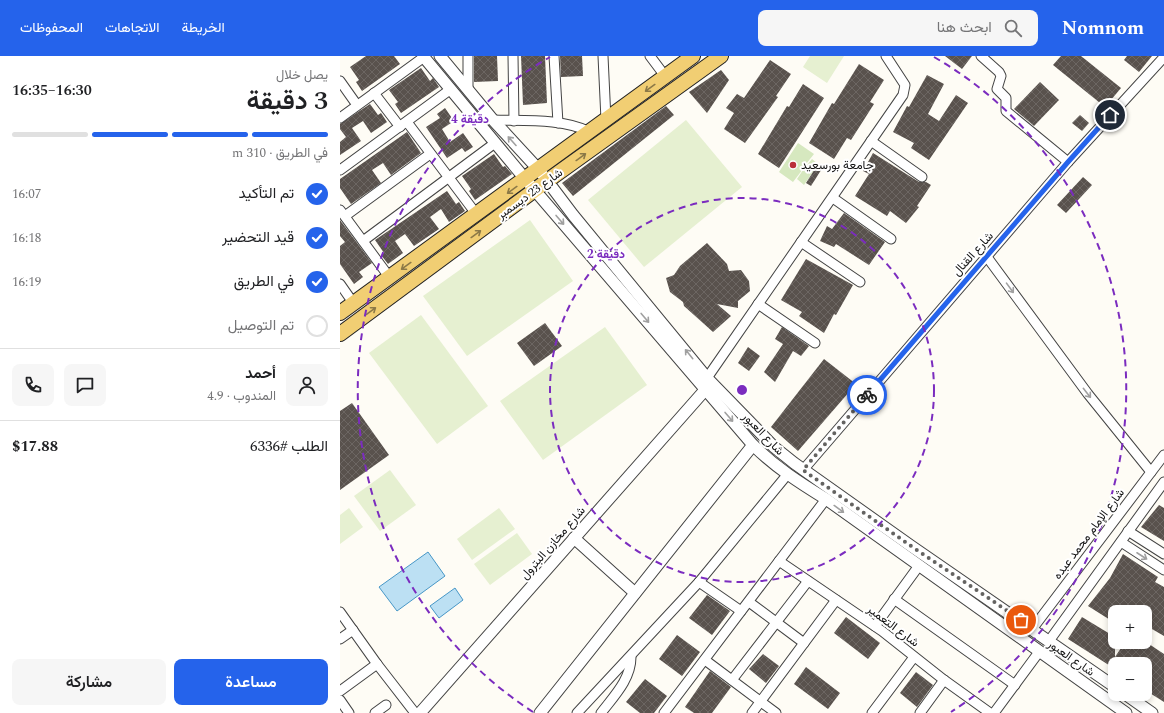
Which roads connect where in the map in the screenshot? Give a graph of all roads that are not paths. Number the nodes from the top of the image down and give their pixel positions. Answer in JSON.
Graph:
{"nodes":[{"id":1,"x":424,"y":56,"type":"edge"},
{"id":2,"x":440,"y":56,"type":"edge"},
{"id":3,"x":468,"y":56,"type":"edge"},
{"id":4,"x":513,"y":56,"type":"edge"},
{"id":5,"x":554,"y":56,"type":"edge"},
{"id":6,"x":603,"y":56,"type":"edge"},
{"id":7,"x":650,"y":56,"type":"edge"},
{"id":8,"x":721,"y":56,"type":"edge"},
{"id":9,"x":886,"y":56,"type":"edge"},
{"id":10,"x":981,"y":56,"type":"edge"},
{"id":11,"x":691,"y":57,"type":"edge"},
{"id":12,"x":1164,"y":57,"type":"edge"},
{"id":13,"x":698,"y":72,"type":"junction"},
{"id":14,"x":665,"y":76,"type":"junction"},
{"id":15,"x":340,"y":81,"type":"edge"},
{"id":16,"x":452,"y":90,"type":"junction"},
{"id":17,"x":468,"y":90,"type":"junction"},
{"id":18,"x":374,"y":93,"type":"junction"},
{"id":19,"x":357,"y":105,"type":"junction"},
{"id":20,"x":340,"y":118,"type":"edge"},
{"id":21,"x":493,"y":120,"type":"junction"},
{"id":22,"x":606,"y":120,"type":"junction"},
{"id":23,"x":514,"y":121,"type":"junction"},
{"id":24,"x":558,"y":123,"type":"junction"},
{"id":25,"x":403,"y":124,"type":"junction"},
{"id":26,"x":590,"y":132,"type":"junction"},
{"id":27,"x":871,"y":140,"type":"junction"},
{"id":28,"x":495,"y":143,"type":"junction"},
{"id":29,"x":430,"y":154,"type":"junction"},
{"id":30,"x":1068,"y":162,"type":"junction"},
{"id":31,"x":340,"y":170,"type":"edge"},
{"id":32,"x":543,"y":175,"type":"junction"},
{"id":33,"x":448,"y":178,"type":"junction"},
{"id":34,"x":922,"y":178,"type":"dead end"},
{"id":35,"x":530,"y":185,"type":"junction"},
{"id":36,"x":833,"y":198,"type":"junction"},
{"id":37,"x":342,"y":213,"type":"edge"},
{"id":38,"x":477,"y":215,"type":"junction"},
{"id":39,"x":891,"y":239,"type":"dead end"},
{"id":40,"x":363,"y":241,"type":"junction"},
{"id":41,"x":801,"y":242,"type":"junction"},
{"id":42,"x":987,"y":257,"type":"junction"},
{"id":43,"x":390,"y":278,"type":"junction"},
{"id":44,"x":860,"y":282,"type":"dead end"},
{"id":45,"x":340,"y":284,"type":"edge"},
{"id":46,"x":643,"y":298,"type":"junction"},
{"id":47,"x":354,"y":304,"type":"junction"},
{"id":48,"x":758,"y":304,"type":"junction"},
{"id":49,"x":633,"y":305,"type":"junction"},
{"id":50,"x":340,"y":313,"type":"edge"},
{"id":51,"x":340,"y":334,"type":"edge"},
{"id":52,"x":814,"y":343,"type":"dead end"},
{"id":53,"x":707,"y":378,"type":"junction"},
{"id":54,"x":705,"y":390,"type":"junction"},
{"id":55,"x":753,"y":445,"type":"junction"},
{"id":56,"x":1164,"y":455,"type":"edge"},
{"id":57,"x":803,"y":470,"type":"junction"},
{"id":58,"x":1151,"y":472,"type":"junction"},
{"id":59,"x":787,"y":475,"type":"junction"},
{"id":60,"x":1164,"y":482,"type":"edge"},
{"id":61,"x":826,"y":500,"type":"junction"},
{"id":62,"x":1128,"y":531,"type":"junction"},
{"id":63,"x":574,"y":538,"type":"junction"},
{"id":64,"x":1120,"y":542,"type":"junction"},
{"id":65,"x":911,"y":546,"type":"junction"},
{"id":66,"x":1164,"y":554,"type":"edge"},
{"id":67,"x":904,"y":556,"type":"junction"},
{"id":68,"x":779,"y":561,"type":"junction"},
{"id":69,"x":938,"y":564,"type":"junction"},
{"id":70,"x":918,"y":567,"type":"junction"},
{"id":71,"x":1164,"y":570,"type":"edge"},
{"id":72,"x":930,"y":574,"type":"junction"},
{"id":73,"x":808,"y":581,"type":"junction"},
{"id":74,"x":699,"y":582,"type":"junction"},
{"id":75,"x":635,"y":593,"type":"junction"},
{"id":76,"x":894,"y":599,"type":"junction"},
{"id":77,"x":836,"y":600,"type":"junction"},
{"id":78,"x":748,"y":602,"type":"junction"},
{"id":79,"x":741,"y":611,"type":"junction"},
{"id":80,"x":340,"y":612,"type":"edge"},
{"id":81,"x":776,"y":622,"type":"junction"},
{"id":82,"x":875,"y":626,"type":"junction"},
{"id":83,"x":1033,"y":628,"type":"junction"},
{"id":84,"x":353,"y":630,"type":"junction"},
{"id":85,"x":340,"y":639,"type":"edge"},
{"id":86,"x":1049,"y":641,"type":"junction"},
{"id":87,"x":804,"y":642,"type":"junction"},
{"id":88,"x":1039,"y":652,"type":"junction"},
{"id":89,"x":631,"y":657,"type":"junction"},
{"id":90,"x":914,"y":657,"type":"junction"},
{"id":91,"x":705,"y":660,"type":"junction"},
{"id":92,"x":377,"y":664,"type":"junction"},
{"id":93,"x":732,"y":680,"type":"junction"},
{"id":94,"x":944,"y":680,"type":"junction"},
{"id":95,"x":1108,"y":682,"type":"edge"},
{"id":96,"x":1015,"y":684,"type":"junction"},
{"id":97,"x":340,"y":691,"type":"edge"},
{"id":98,"x":340,"y":700,"type":"edge"},
{"id":99,"x":761,"y":701,"type":"junction"},
{"id":100,"x":1128,"y":701,"type":"edge"},
{"id":101,"x":1135,"y":701,"type":"edge"},
{"id":102,"x":386,"y":705,"type":"dead end"},
{"id":103,"x":1124,"y":712,"type":"edge"},
{"id":104,"x":349,"y":713,"type":"edge"},
{"id":105,"x":375,"y":713,"type":"edge"},
{"id":106,"x":415,"y":713,"type":"edge"},
{"id":107,"x":420,"y":713,"type":"edge"},
{"id":108,"x":540,"y":713,"type":"edge"},
{"id":109,"x":577,"y":713,"type":"edge"},
{"id":110,"x":601,"y":713,"type":"edge"},
{"id":111,"x":664,"y":713,"type":"edge"},
{"id":112,"x":752,"y":713,"type":"edge"},
{"id":113,"x":776,"y":713,"type":"edge"},
{"id":114,"x":872,"y":713,"type":"edge"},
{"id":115,"x":920,"y":713,"type":"edge"},
{"id":116,"x":990,"y":713,"type":"edge"},
{"id":117,"x":994,"y":713,"type":"edge"},
{"id":118,"x":1152,"y":713,"type":"edge"}],
"edges":[{"from":1,"to":16,"type":"street","name":"شارع العبور"},
{"from":1,"to":18,"type":"street"},
{"from":2,"to":17,"type":"street","name":"شارع العبور"},
{"from":3,"to":17,"type":"street"},
{"from":4,"to":23,"type":"street"},
{"from":5,"to":24,"type":"street"},
{"from":6,"to":22,"type":"street"},
{"from":7,"to":14,"type":"street"},
{"from":8,"to":13,"type":"main road","name":"شارع 23 ديسمبر"},
{"from":9,"to":27,"type":"street"},
{"from":10,"to":30,"type":"street"},
{"from":11,"to":13,"type":"street"},
{"from":11,"to":14,"type":"main road","name":"شارع 23 ديسمبر"},
{"from":12,"to":30,"type":"street","name":"شارع القنال"},
{"from":32,"to":13,"type":"main road","name":"شارع 23 ديسمبر","one_way":true},
{"from":14,"to":22,"type":"main road","name":"شارع 23 ديسمبر","one_way":true},
{"from":15,"to":19,"type":"street"},
{"from":16,"to":25,"type":"street"},
{"from":16,"to":28,"type":"street","name":"شارع العبور"},
{"from":17,"to":21,"type":"street","name":"شارع العبور"},
{"from":18,"to":19,"type":"street"},
{"from":18,"to":25,"type":"street"},
{"from":19,"to":20,"type":"street"},
{"from":21,"to":23,"type":"street"},
{"from":32,"to":21,"type":"street","name":"شارع العبور","one_way":true},
{"from":22,"to":26,"type":"main road","name":"شارع 23 ديسمبر"},
{"from":23,"to":24,"type":"street"},
{"from":24,"to":26,"type":"street"},
{"from":25,"to":29,"type":"street"},
{"from":25,"to":31,"type":"street"},
{"from":26,"to":32,"type":"main road","name":"شارع 23 ديسمبر"},
{"from":27,"to":34,"type":"street"},
{"from":27,"to":36,"type":"street"},
{"from":28,"to":33,"type":"street"},
{"from":28,"to":35,"type":"street","name":"شارع العبور"},
{"from":29,"to":33,"type":"street"},
{"from":29,"to":37,"type":"street"},
{"from":30,"to":42,"type":"street","name":"شارع القنال"},
{"from":32,"to":35,"type":"main road","name":"شارع 23 ديسمبر"},
{"from":32,"to":46,"type":"street","name":"شارع العبور"},
{"from":33,"to":38,"type":"street"},
{"from":33,"to":40,"type":"street"},
{"from":35,"to":38,"type":"main road","name":"شارع 23 ديسمبر","one_way":true},
{"from":35,"to":49,"type":"street","name":"شارع العبور","one_way":true},
{"from":51,"to":35,"type":"main road","name":"شارع 23 ديسمبر","one_way":true},
{"from":36,"to":39,"type":"street"},
{"from":36,"to":41,"type":"street"},
{"from":37,"to":40,"type":"street"},
{"from":38,"to":43,"type":"main road","name":"شارع 23 ديسمبر","one_way":true},
{"from":40,"to":43,"type":"street"},
{"from":41,"to":44,"type":"street"},
{"from":41,"to":48,"type":"street"},
{"from":42,"to":57,"type":"street","name":"شارع القنال"},
{"from":42,"to":58,"type":"street","one_way":true},
{"from":43,"to":47,"type":"main road","name":"شارع 23 ديسمبر"},
{"from":45,"to":47,"type":"street"},
{"from":46,"to":49,"type":"street"},
{"from":53,"to":46,"type":"street","name":"شارع العبور","one_way":true},
{"from":47,"to":50,"type":"main road","name":"شارع 23 ديسمبر"},
{"from":48,"to":52,"type":"street"},
{"from":48,"to":53,"type":"street"},
{"from":49,"to":54,"type":"street","name":"شارع العبور","one_way":true},
{"from":53,"to":57,"type":"street","name":"شارع العبور"},
{"from":54,"to":55,"type":"street","name":"شارع العبور","one_way":true},
{"from":54,"to":63,"type":"street","name":"شارع مخازن البترول"},
{"from":55,"to":59,"type":"street","name":"شارع العبور"},
{"from":55,"to":75,"type":"street"},
{"from":56,"to":58,"type":"street","name":"شارع الإمام محمد عبده"},
{"from":57,"to":65,"type":"street","name":"شارع العبور"},
{"from":58,"to":83,"type":"street","name":"شارع الإمام محمد عبده"},
{"from":59,"to":61,"type":"street","name":"شارع العبور"},
{"from":59,"to":74,"type":"street"},
{"from":60,"to":62,"type":"street"},
{"from":61,"to":67,"type":"street","name":"شارع العبور","one_way":true},
{"from":61,"to":68,"type":"street"},
{"from":62,"to":64,"type":"street"},
{"from":62,"to":66,"type":"street"},
{"from":63,"to":75,"type":"street"},
{"from":63,"to":107,"type":"street","name":"شارع مخازن البترول"},
{"from":64,"to":71,"type":"street","one_way":true},
{"from":64,"to":86,"type":"street"},
{"from":65,"to":67,"type":"street"},
{"from":65,"to":69,"type":"street","name":"شارع العبور"},
{"from":67,"to":70,"type":"street","name":"شارع العبور"},
{"from":68,"to":73,"type":"street","name":"شارع التعمير"},
{"from":68,"to":78,"type":"street"},
{"from":69,"to":72,"type":"street"},
{"from":69,"to":83,"type":"street","name":"شارع العبور"},
{"from":70,"to":72,"type":"street","name":"شارع العبور"},
{"from":70,"to":76,"type":"street"},
{"from":72,"to":88,"type":"street","name":"شارع العبور"},
{"from":73,"to":77,"type":"street","name":"شارع التعمير"},
{"from":73,"to":81,"type":"street"},
{"from":74,"to":79,"type":"street"},
{"from":74,"to":89,"type":"street"},
{"from":75,"to":108,"type":"street"},
{"from":76,"to":82,"type":"street"},
{"from":76,"to":96,"type":"street"},
{"from":77,"to":82,"type":"street","name":"شارع التعمير"},
{"from":77,"to":87,"type":"street"},
{"from":78,"to":79,"type":"street"},
{"from":78,"to":81,"type":"street"},
{"from":79,"to":91,"type":"street"},
{"from":80,"to":84,"type":"street"},
{"from":81,"to":87,"type":"street"},
{"from":81,"to":93,"type":"street"},
{"from":82,"to":90,"type":"street","name":"شارع التعمير"},
{"from":83,"to":86,"type":"street","name":"شارع العبور"},
{"from":84,"to":85,"type":"street"},
{"from":84,"to":92,"type":"street"},
{"from":86,"to":95,"type":"street","name":"شارع العبور"},
{"from":87,"to":99,"type":"street"},
{"from":88,"to":96,"type":"street"},
{"from":88,"to":103,"type":"street","name":"شارع العبور"},
{"from":89,"to":109,"type":"street"},
{"from":89,"to":110,"type":"street"},
{"from":90,"to":94,"type":"street","name":"شارع التعمير"},
{"from":90,"to":114,"type":"street"},
{"from":91,"to":93,"type":"street"},
{"from":91,"to":111,"type":"street"},
{"from":92,"to":97,"type":"street"},
{"from":92,"to":106,"type":"street"},
{"from":93,"to":99,"type":"street"},
{"from":94,"to":115,"type":"street"},
{"from":94,"to":116,"type":"street","name":"شارع التعمير"},
{"from":96,"to":117,"type":"street"},
{"from":98,"to":104,"type":"street"},
{"from":99,"to":112,"type":"street"},
{"from":99,"to":113,"type":"street"},
{"from":100,"to":103,"type":"street"},
{"from":101,"to":118,"type":"street"},
{"from":102,"to":105,"type":"street"}]}
